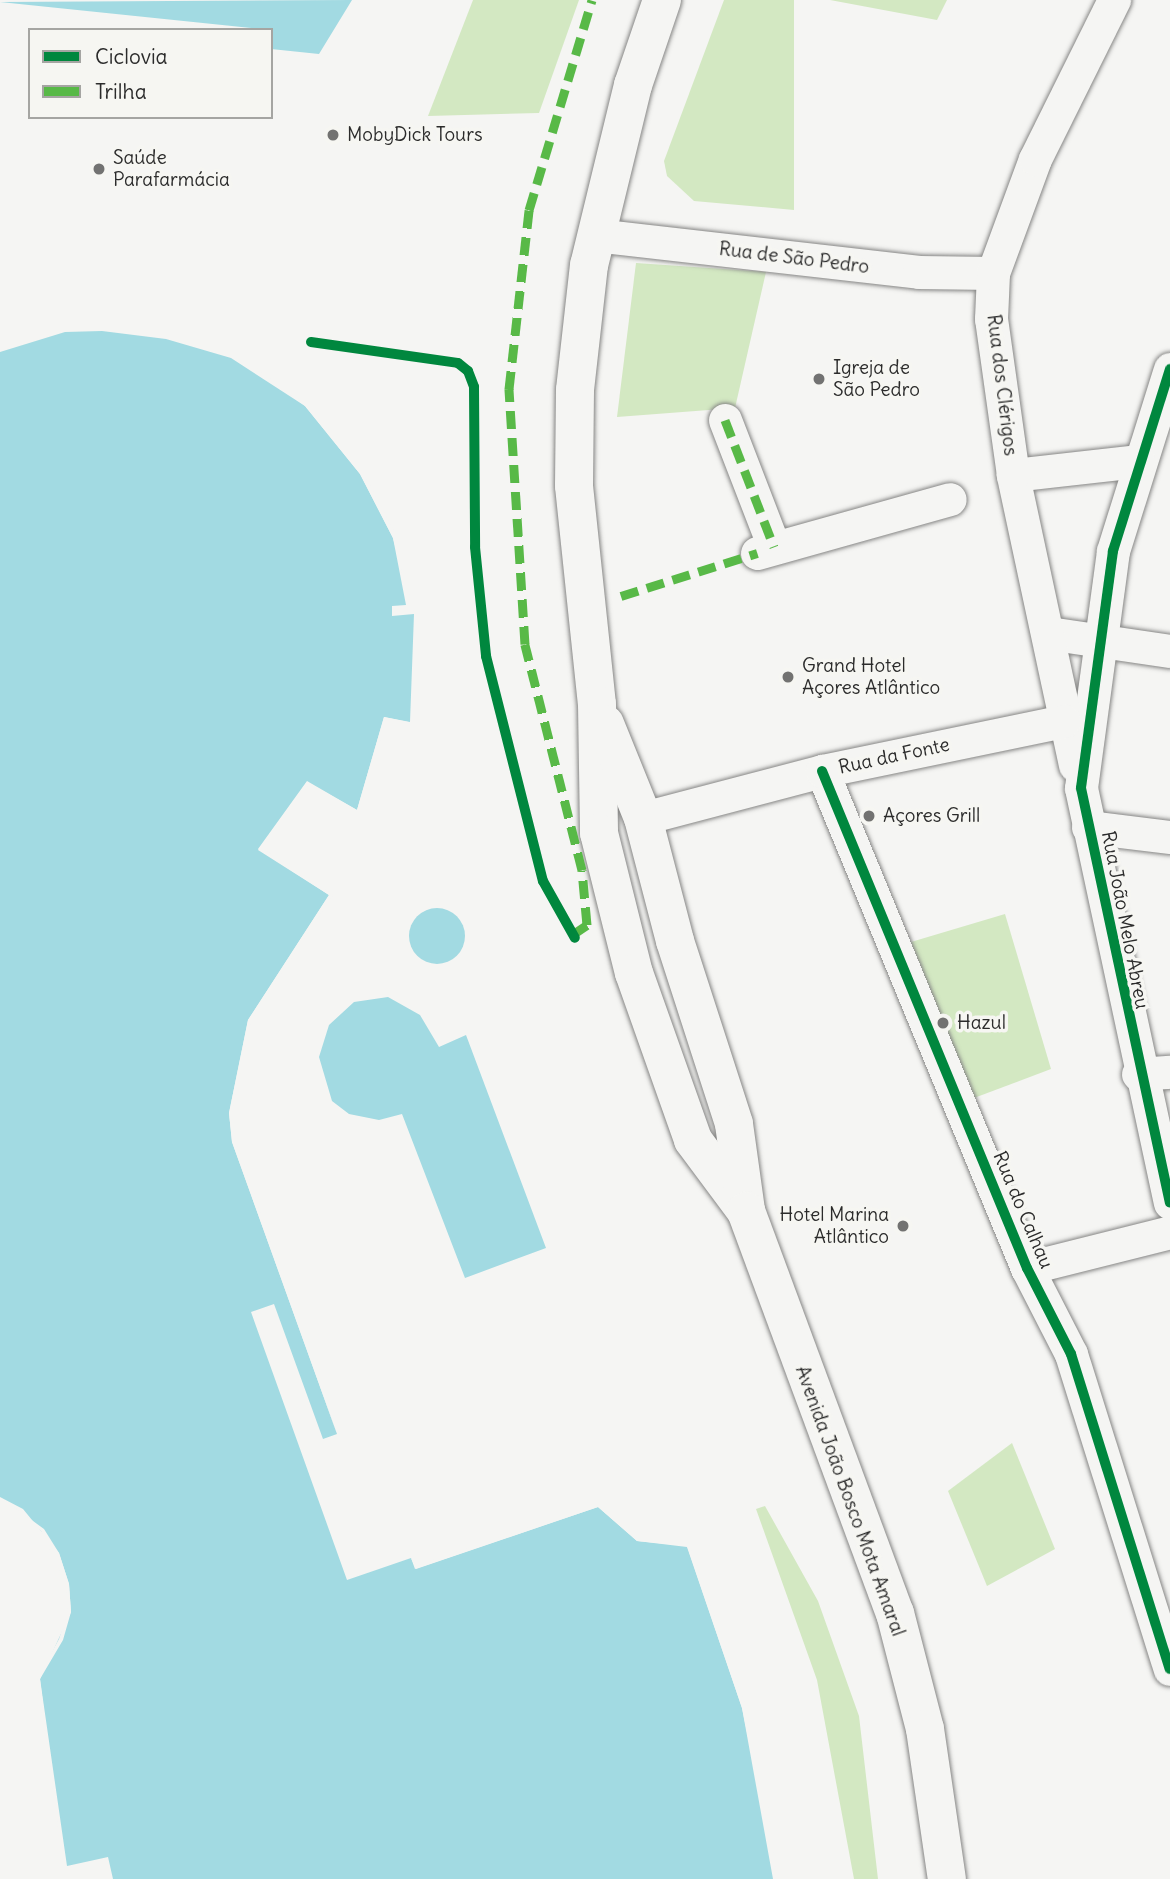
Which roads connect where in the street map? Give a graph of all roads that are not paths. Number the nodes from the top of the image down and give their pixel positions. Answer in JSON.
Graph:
{"nodes":[{"id":1,"x":662,"y":0,"type":"edge"},
{"id":2,"x":1114,"y":0,"type":"edge"},
{"id":3,"x":595,"y":235,"type":"junction"},
{"id":4,"x":993,"y":273,"type":"junction"},
{"id":5,"x":1170,"y":369,"type":"edge"},
{"id":6,"x":725,"y":420,"type":"dead end"},
{"id":7,"x":1138,"y":461,"type":"junction"},
{"id":8,"x":1013,"y":475,"type":"junction"},
{"id":9,"x":950,"y":499,"type":"dead end"},
{"id":10,"x":1048,"y":633,"type":"junction"},
{"id":11,"x":1097,"y":640,"type":"junction"},
{"id":12,"x":1170,"y":651,"type":"edge"},
{"id":13,"x":597,"y":704,"type":"junction"},
{"id":14,"x":1063,"y":721,"type":"junction"},
{"id":15,"x":822,"y":771,"type":"junction"},
{"id":16,"x":1081,"y":788,"type":"junction"},
{"id":17,"x":643,"y":818,"type":"junction"},
{"id":18,"x":1088,"y":827,"type":"junction"},
{"id":19,"x":1170,"y":837,"type":"edge"},
{"id":20,"x":1154,"y":1073,"type":"edge"},
{"id":21,"x":1170,"y":1203,"type":"edge"},
{"id":22,"x":746,"y":1211,"type":"junction"},
{"id":23,"x":1170,"y":1232,"type":"edge"},
{"id":24,"x":1027,"y":1268,"type":"junction"},
{"id":25,"x":1170,"y":1669,"type":"edge"},
{"id":26,"x":947,"y":1879,"type":"edge"}],
"edges":[{"from":1,"to":3,"type":"main road"},
{"from":2,"to":4,"type":"street","name":"Rua dos Clérigos"},
{"from":3,"to":4,"type":"street","name":"Rua de São Pedro"},
{"from":3,"to":13,"type":"main road"},
{"from":4,"to":8,"type":"street","name":"Rua dos Clérigos"},
{"from":5,"to":7,"type":"street","name":"Rua João Melo Abreu"},
{"from":6,"to":9,"type":"street"},
{"from":7,"to":8,"type":"street"},
{"from":7,"to":11,"type":"street","name":"Rua João Melo Abreu"},
{"from":8,"to":10,"type":"street","name":"Rua dos Clérigos"},
{"from":10,"to":11,"type":"street"},
{"from":10,"to":14,"type":"street","name":"Rua dos Clérigos"},
{"from":11,"to":12,"type":"street"},
{"from":11,"to":16,"type":"street","name":"Rua João Melo Abreu"},
{"from":13,"to":17,"type":"main road","name":"Avenida João Bosco Mota Amaral"},
{"from":13,"to":22,"type":"main road","name":"Avenida João Bosco Mota Amaral"},
{"from":14,"to":15,"type":"street","name":"Rua da Fonte"},
{"from":14,"to":16,"type":"street","name":"Rua dos Clérigos"},
{"from":15,"to":17,"type":"street","name":"Rua da Fonte"},
{"from":15,"to":24,"type":"street","name":"Rua do Calhau"},
{"from":16,"to":18,"type":"street","name":"Rua João Melo Abreu"},
{"from":17,"to":22,"type":"main road","name":"Avenida João Bosco Mota Amaral"},
{"from":18,"to":19,"type":"street"},
{"from":18,"to":20,"type":"street","name":"Rua João Melo Abreu"},
{"from":20,"to":21,"type":"street","name":"Rua João Melo Abreu"},
{"from":22,"to":26,"type":"main road","name":"Avenida João Bosco Mota Amaral"},
{"from":23,"to":24,"type":"street"},
{"from":24,"to":25,"type":"street","name":"Rua do Calhau"}]}
